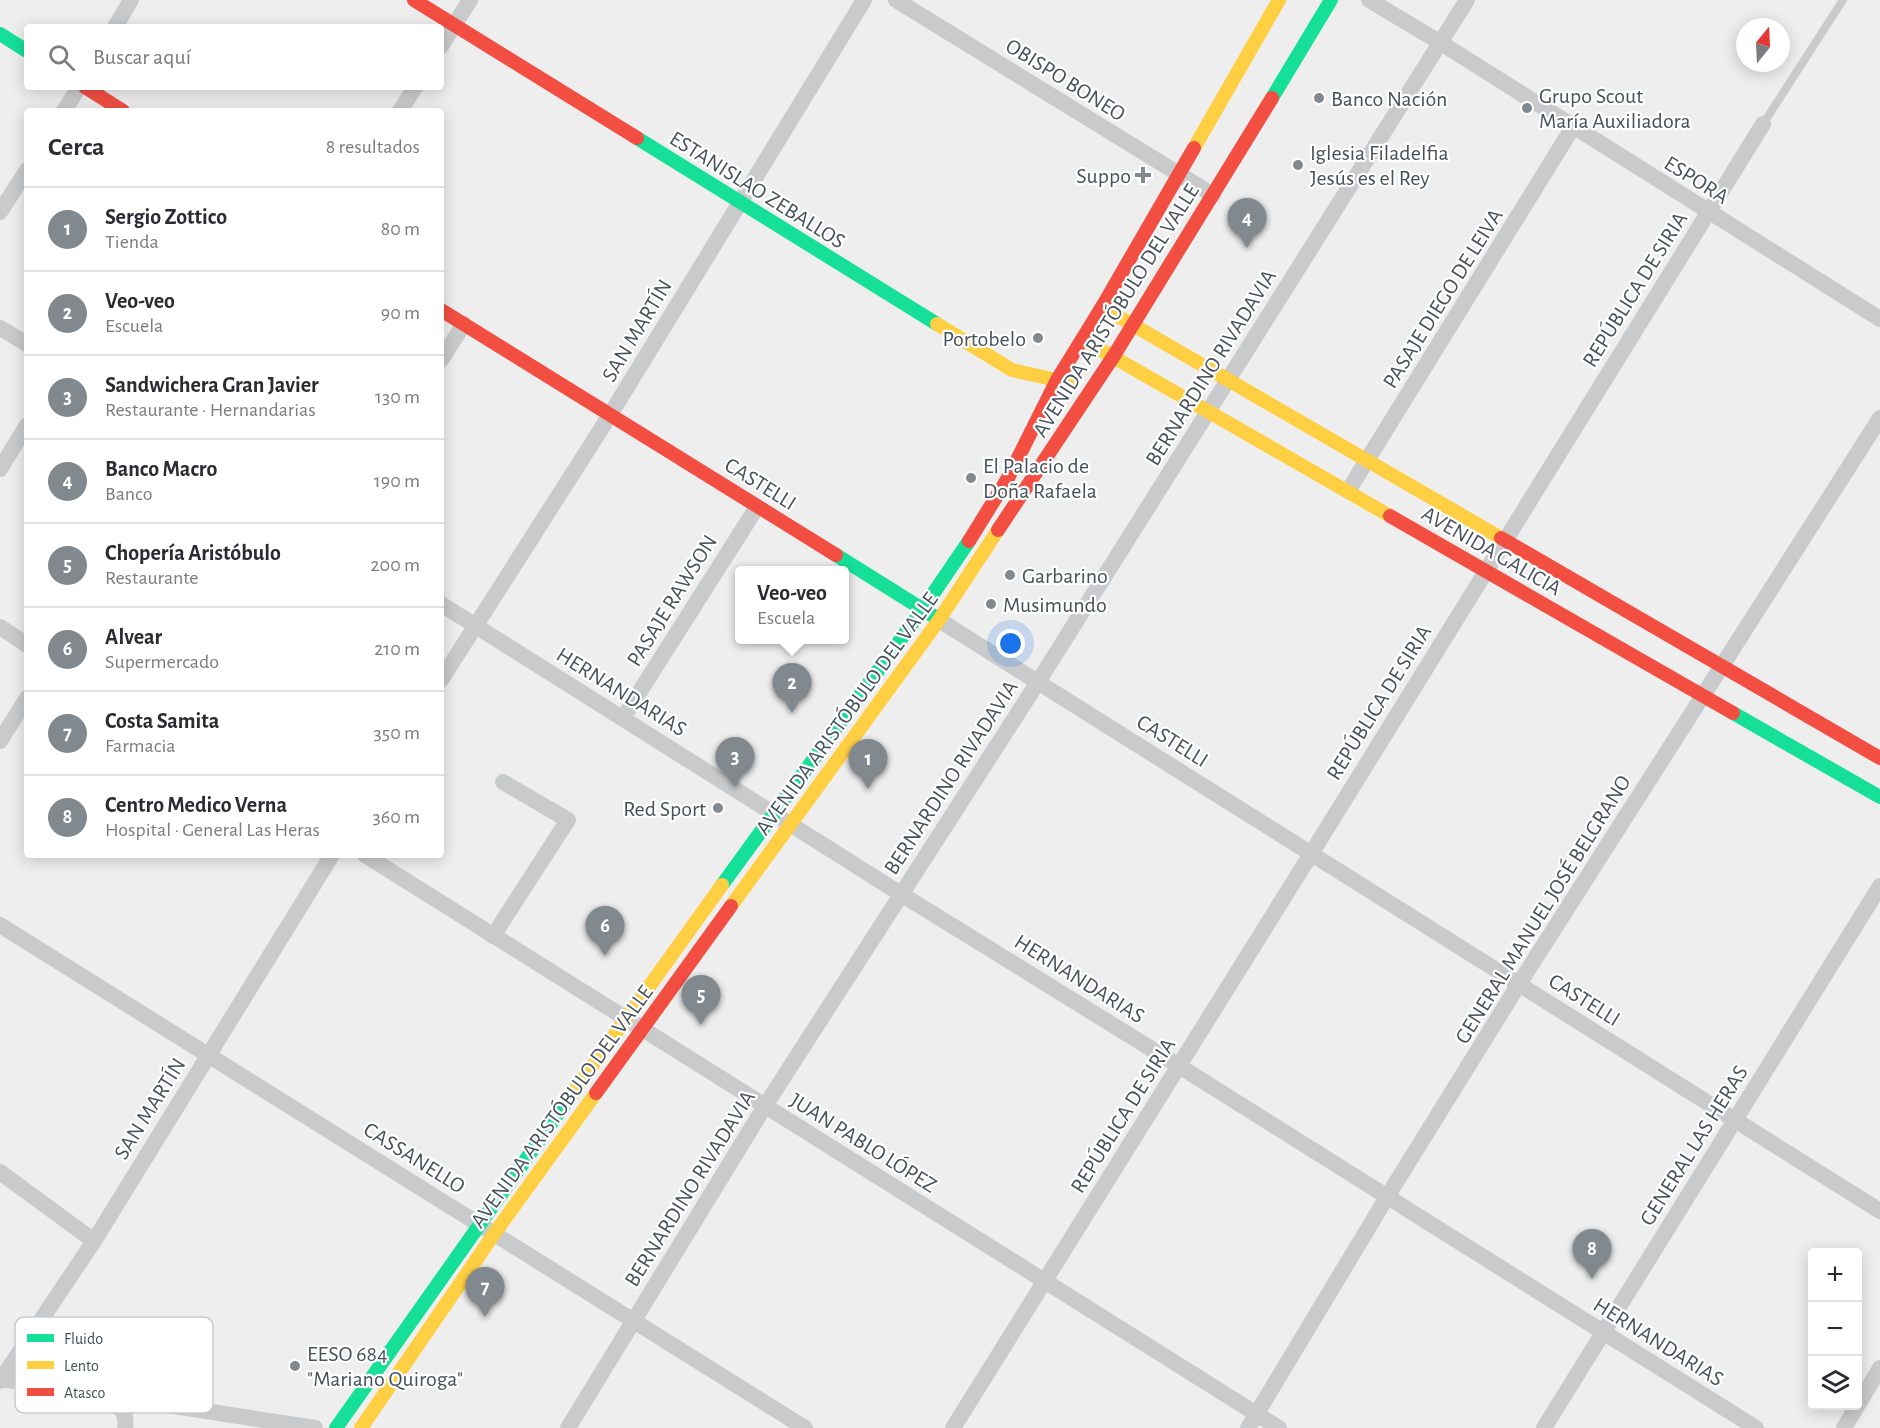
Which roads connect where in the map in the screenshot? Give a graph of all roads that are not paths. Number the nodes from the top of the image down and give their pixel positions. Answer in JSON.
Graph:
{"nodes":[{"id":1,"x":131,"y":0,"type":"edge"},
{"id":2,"x":414,"y":0,"type":"edge"},
{"id":3,"x":470,"y":0,"type":"edge"},
{"id":4,"x":864,"y":0,"type":"edge"},
{"id":5,"x":896,"y":0,"type":"edge"},
{"id":6,"x":1279,"y":0,"type":"edge"},
{"id":7,"x":1331,"y":0,"type":"edge"},
{"id":8,"x":1369,"y":0,"type":"edge"},
{"id":9,"x":1467,"y":0,"type":"edge"},
{"id":10,"x":1843,"y":0,"type":"edge"},
{"id":11,"x":117,"y":24,"type":"edge"},
{"id":12,"x":454,"y":25,"type":"junction"},
{"id":13,"x":0,"y":34,"type":"edge"},
{"id":14,"x":444,"y":41,"type":"edge"},
{"id":15,"x":1441,"y":43,"type":"junction"},
{"id":16,"x":24,"y":49,"type":"edge"},
{"id":17,"x":77,"y":90,"type":"edge"},
{"id":18,"x":90,"y":90,"type":"edge"},
{"id":19,"x":413,"y":90,"type":"edge"},
{"id":20,"x":66,"y":108,"type":"edge"},
{"id":21,"x":118,"y":108,"type":"edge"},
{"id":22,"x":402,"y":108,"type":"edge"},
{"id":23,"x":1763,"y":124,"type":"joint"},
{"id":24,"x":1573,"y":127,"type":"junction"},
{"id":25,"x":24,"y":175,"type":"edge"},
{"id":26,"x":1179,"y":175,"type":"junction"},
{"id":27,"x":1213,"y":195,"type":"junction"},
{"id":28,"x":740,"y":202,"type":"junction"},
{"id":29,"x":0,"y":212,"type":"edge"},
{"id":30,"x":1708,"y":212,"type":"junction"},
{"id":31,"x":1102,"y":307,"type":"junction"},
{"id":32,"x":444,"y":312,"type":"edge"},
{"id":33,"x":1880,"y":319,"type":"edge"},
{"id":34,"x":464,"y":324,"type":"junction"},
{"id":35,"x":1132,"y":324,"type":"junction"},
{"id":36,"x":0,"y":328,"type":"edge"},
{"id":37,"x":1082,"y":339,"type":"junction"},
{"id":38,"x":24,"y":342,"type":"edge"},
{"id":39,"x":444,"y":355,"type":"edge"},
{"id":40,"x":1113,"y":357,"type":"junction"},
{"id":41,"x":1057,"y":380,"type":"junction"},
{"id":42,"x":1228,"y":380,"type":"junction"},
{"id":43,"x":1085,"y":399,"type":"junction"},
{"id":44,"x":1208,"y":411,"type":"junction"},
{"id":45,"x":610,"y":415,"type":"junction"},
{"id":46,"x":1880,"y":418,"type":"edge"},
{"id":47,"x":24,"y":430,"type":"edge"},
{"id":48,"x":1367,"y":461,"type":"junction"},
{"id":49,"x":0,"y":469,"type":"edge"},
{"id":50,"x":1348,"y":491,"type":"junction"},
{"id":51,"x":757,"y":507,"type":"junction"},
{"id":52,"x":1505,"y":540,"type":"junction"},
{"id":53,"x":1486,"y":570,"type":"junction"},
{"id":54,"x":444,"y":606,"type":"edge"},
{"id":55,"x":922,"y":610,"type":"junction"},
{"id":56,"x":939,"y":620,"type":"junction"},
{"id":57,"x":475,"y":625,"type":"junction"},
{"id":58,"x":0,"y":627,"type":"edge"},
{"id":59,"x":24,"y":643,"type":"edge"},
{"id":60,"x":1721,"y":667,"type":"junction"},
{"id":61,"x":444,"y":675,"type":"edge"},
{"id":62,"x":1038,"y":682,"type":"junction"},
{"id":63,"x":1702,"y":697,"type":"junction"},
{"id":64,"x":24,"y":703,"type":"edge"},
{"id":65,"x":623,"y":718,"type":"junction"},
{"id":66,"x":0,"y":741,"type":"edge"},
{"id":67,"x":1880,"y":758,"type":"edge"},
{"id":68,"x":503,"y":782,"type":"dead end"},
{"id":69,"x":1880,"y":797,"type":"edge"},
{"id":70,"x":775,"y":813,"type":"junction"},
{"id":71,"x":792,"y":824,"type":"junction"},
{"id":72,"x":1311,"y":854,"type":"junction"},
{"id":73,"x":330,"y":858,"type":"edge"},
{"id":74,"x":370,"y":858,"type":"edge"},
{"id":75,"x":1880,"y":886,"type":"edge"},
{"id":76,"x":902,"y":894,"type":"junction"},
{"id":77,"x":0,"y":925,"type":"edge"},
{"id":78,"x":493,"y":936,"type":"junction"},
{"id":79,"x":1519,"y":984,"type":"junction"},
{"id":80,"x":625,"y":1019,"type":"junction"},
{"id":81,"x":643,"y":1029,"type":"junction"},
{"id":82,"x":208,"y":1055,"type":"junction"},
{"id":83,"x":1179,"y":1066,"type":"junction"},
{"id":84,"x":765,"y":1106,"type":"junction"},
{"id":85,"x":1735,"y":1119,"type":"junction"},
{"id":86,"x":0,"y":1172,"type":"edge"},
{"id":87,"x":1387,"y":1197,"type":"junction"},
{"id":88,"x":1880,"y":1211,"type":"edge"},
{"id":89,"x":480,"y":1224,"type":"junction"},
{"id":90,"x":494,"y":1234,"type":"junction"},
{"id":91,"x":94,"y":1241,"type":"junction"},
{"id":92,"x":1044,"y":1281,"type":"junction"},
{"id":93,"x":43,"y":1317,"type":"edge"},
{"id":94,"x":634,"y":1321,"type":"junction"},
{"id":95,"x":1604,"y":1332,"type":"junction"},
{"id":96,"x":15,"y":1359,"type":"edge"},
{"id":97,"x":1880,"y":1368,"type":"edge"},
{"id":98,"x":1,"y":1380,"type":"edge"},
{"id":99,"x":213,"y":1412,"type":"edge"},
{"id":100,"x":124,"y":1413,"type":"edge"},
{"id":101,"x":1252,"y":1421,"type":"edge"},
{"id":102,"x":125,"y":1428,"type":"edge"},
{"id":103,"x":315,"y":1428,"type":"edge"},
{"id":104,"x":336,"y":1428,"type":"edge"},
{"id":105,"x":362,"y":1428,"type":"edge"},
{"id":106,"x":568,"y":1428,"type":"edge"},
{"id":107,"x":805,"y":1428,"type":"edge"},
{"id":108,"x":953,"y":1428,"type":"edge"},
{"id":109,"x":1279,"y":1428,"type":"edge"},
{"id":110,"x":1544,"y":1428,"type":"edge"},
{"id":111,"x":1756,"y":1428,"type":"edge"},
{"id":112,"x":1844,"y":1428,"type":"edge"}],
"edges":[{"from":1,"to":11,"type":"street"},
{"from":2,"to":12,"type":"main road","name":"ESTANISLAO ZEBALLOS"},
{"from":3,"to":12,"type":"street"},
{"from":4,"to":28,"type":"street","name":"SAN MARTÍN"},
{"from":5,"to":26,"type":"street","name":"OBISPO BONEO"},
{"from":6,"to":26,"type":"main road","name":"AVENIDA ARISTÓBULO DEL VALLE"},
{"from":7,"to":27,"type":"main road","name":"AVENIDA ARISTÓBULO DEL VALLE"},
{"from":8,"to":15,"type":"street","name":"ESPORA"},
{"from":9,"to":15,"type":"street","name":"BERNARDINO RIVADAVIA"},
{"from":10,"to":23,"type":"lane","name":"REPÚBLICA DE SIRIA"},
{"from":12,"to":14,"type":"street"},
{"from":12,"to":28,"type":"main road","name":"ESTANISLAO ZEBALLOS"},
{"from":13,"to":16,"type":"main road"},
{"from":15,"to":24,"type":"street","name":"ESPORA"},
{"from":15,"to":42,"type":"street","name":"BERNARDINO RIVADAVIA"},
{"from":17,"to":20,"type":"street"},
{"from":18,"to":21,"type":"main road"},
{"from":19,"to":22,"type":"street"},
{"from":23,"to":30,"type":"street","name":"REPÚBLICA DE SIRIA"},
{"from":24,"to":30,"type":"street","name":"ESPORA"},
{"from":24,"to":48,"type":"street","name":"PASAJE DIEGO DE LEIVA"},
{"from":25,"to":29,"type":"street"},
{"from":26,"to":27,"type":"street","name":"OBISPO BONEO"},
{"from":26,"to":31,"type":"main road","name":"AVENIDA ARISTÓBULO DEL VALLE"},
{"from":27,"to":35,"type":"main road","name":"AVENIDA ARISTÓBULO DEL VALLE"},
{"from":28,"to":41,"type":"main road","name":"ESTANISLAO ZEBALLOS"},
{"from":28,"to":45,"type":"street","name":"SAN MARTÍN"},
{"from":30,"to":33,"type":"street","name":"ESPORA"},
{"from":30,"to":52,"type":"street","name":"REPÚBLICA DE SIRIA"},
{"from":31,"to":35,"type":"main road","name":"AVENIDA GALICIA"},
{"from":31,"to":37,"type":"main road","name":"AVENIDA ARISTÓBULO DEL VALLE"},
{"from":32,"to":34,"type":"main road","name":"CASTELLI"},
{"from":34,"to":39,"type":"street"},
{"from":34,"to":45,"type":"main road","name":"CASTELLI"},
{"from":35,"to":40,"type":"main road","name":"AVENIDA ARISTÓBULO DEL VALLE"},
{"from":35,"to":42,"type":"main road","name":"AVENIDA GALICIA"},
{"from":36,"to":38,"type":"street"},
{"from":37,"to":40,"type":"main road","name":"AVENIDA GALICIA"},
{"from":37,"to":41,"type":"main road","name":"AVENIDA ARISTÓBULO DEL VALLE"},
{"from":40,"to":43,"type":"main road","name":"AVENIDA ARISTÓBULO DEL VALLE"},
{"from":40,"to":44,"type":"main road","name":"AVENIDA GALICIA"},
{"from":41,"to":43,"type":"main road","name":"ESTANISLAO ZEBALLOS"},
{"from":41,"to":55,"type":"main road","name":"AVENIDA ARISTÓBULO DEL VALLE"},
{"from":42,"to":44,"type":"street","name":"BERNARDINO RIVADAVIA"},
{"from":42,"to":48,"type":"main road","name":"AVENIDA GALICIA"},
{"from":43,"to":56,"type":"main road","name":"AVENIDA ARISTÓBULO DEL VALLE"},
{"from":44,"to":50,"type":"main road","name":"AVENIDA GALICIA"},
{"from":44,"to":62,"type":"street","name":"BERNARDINO RIVADAVIA"},
{"from":45,"to":51,"type":"main road","name":"CASTELLI"},
{"from":45,"to":57,"type":"street","name":"SAN MARTÍN"},
{"from":46,"to":60,"type":"street","name":"GENERAL MANUEL JOSÉ BELGRANO"},
{"from":47,"to":49,"type":"street"},
{"from":48,"to":50,"type":"street","name":"PASAJE DIEGO DE LEIVA"},
{"from":48,"to":52,"type":"main road","name":"AVENIDA GALICIA"},
{"from":50,"to":53,"type":"main road","name":"AVENIDA GALICIA"},
{"from":51,"to":55,"type":"main road","name":"CASTELLI"},
{"from":51,"to":65,"type":"street","name":"PASAJE RAWSON"},
{"from":52,"to":53,"type":"street","name":"REPÚBLICA DE SIRIA"},
{"from":52,"to":60,"type":"main road","name":"AVENIDA GALICIA"},
{"from":53,"to":63,"type":"main road","name":"AVENIDA GALICIA"},
{"from":53,"to":72,"type":"street","name":"REPÚBLICA DE SIRIA"},
{"from":54,"to":57,"type":"street","name":"HERNANDARIAS"},
{"from":55,"to":56,"type":"main road","name":"CASTELLI"},
{"from":55,"to":70,"type":"main road","name":"AVENIDA ARISTÓBULO DEL VALLE"},
{"from":56,"to":62,"type":"street","name":"CASTELLI"},
{"from":56,"to":71,"type":"main road","name":"AVENIDA ARISTÓBULO DEL VALLE"},
{"from":57,"to":61,"type":"street","name":"SAN MARTÍN"},
{"from":57,"to":65,"type":"street","name":"HERNANDARIAS"},
{"from":58,"to":59,"type":"street"},
{"from":60,"to":63,"type":"street","name":"GENERAL MANUEL JOSÉ BELGRANO"},
{"from":60,"to":67,"type":"main road","name":"AVENIDA GALICIA"},
{"from":62,"to":72,"type":"street","name":"CASTELLI"},
{"from":62,"to":76,"type":"street","name":"BERNARDINO RIVADAVIA"},
{"from":63,"to":69,"type":"main road","name":"AVENIDA GALICIA"},
{"from":63,"to":79,"type":"street","name":"GENERAL MANUEL JOSÉ BELGRANO"},
{"from":64,"to":66,"type":"street"},
{"from":65,"to":70,"type":"street","name":"HERNANDARIAS"},
{"from":68,"to":78,"type":"street"},
{"from":70,"to":71,"type":"street","name":"HERNANDARIAS"},
{"from":70,"to":80,"type":"main road","name":"AVENIDA ARISTÓBULO DEL VALLE"},
{"from":71,"to":76,"type":"street","name":"HERNANDARIAS"},
{"from":71,"to":81,"type":"main road","name":"AVENIDA ARISTÓBULO DEL VALLE"},
{"from":72,"to":79,"type":"street","name":"CASTELLI"},
{"from":72,"to":83,"type":"street","name":"REPÚBLICA DE SIRIA"},
{"from":73,"to":82,"type":"street","name":"SAN MARTÍN"},
{"from":74,"to":78,"type":"street","name":"JUAN PABLO LÓPEZ"},
{"from":75,"to":85,"type":"street","name":"GENERAL LAS HERAS"},
{"from":76,"to":83,"type":"street","name":"HERNANDARIAS"},
{"from":76,"to":84,"type":"street","name":"BERNARDINO RIVADAVIA"},
{"from":77,"to":82,"type":"street","name":"CASSANELLO"},
{"from":78,"to":80,"type":"street","name":"JUAN PABLO LÓPEZ"},
{"from":79,"to":85,"type":"street","name":"CASTELLI"},
{"from":79,"to":87,"type":"street","name":"GENERAL MANUEL JOSÉ BELGRANO"},
{"from":80,"to":81,"type":"street","name":"JUAN PABLO LÓPEZ"},
{"from":80,"to":89,"type":"main road","name":"AVENIDA ARISTÓBULO DEL VALLE"},
{"from":81,"to":84,"type":"street","name":"JUAN PABLO LÓPEZ"},
{"from":81,"to":90,"type":"main road","name":"AVENIDA ARISTÓBULO DEL VALLE"},
{"from":82,"to":89,"type":"street","name":"CASSANELLO"},
{"from":82,"to":91,"type":"street","name":"SAN MARTÍN"},
{"from":83,"to":87,"type":"street","name":"HERNANDARIAS"},
{"from":83,"to":92,"type":"street","name":"REPÚBLICA DE SIRIA"},
{"from":84,"to":92,"type":"street","name":"JUAN PABLO LÓPEZ"},
{"from":84,"to":94,"type":"street","name":"BERNARDINO RIVADAVIA"},
{"from":85,"to":88,"type":"street","name":"CASTELLI"},
{"from":85,"to":95,"type":"street","name":"GENERAL LAS HERAS"},
{"from":86,"to":91,"type":"street"},
{"from":87,"to":95,"type":"street","name":"HERNANDARIAS"},
{"from":87,"to":101,"type":"street","name":"GENERAL MANUEL JOSÉ BELGRANO"},
{"from":89,"to":90,"type":"street","name":"CASSANELLO"},
{"from":89,"to":104,"type":"main road","name":"AVENIDA ARISTÓBULO DEL VALLE"},
{"from":90,"to":94,"type":"street","name":"CASSANELLO"},
{"from":90,"to":105,"type":"main road","name":"AVENIDA ARISTÓBULO DEL VALLE"},
{"from":91,"to":93,"type":"street","name":"SAN MARTÍN"},
{"from":92,"to":101,"type":"street","name":"JUAN PABLO LÓPEZ"},
{"from":92,"to":108,"type":"street","name":"REPÚBLICA DE SIRIA"},
{"from":94,"to":106,"type":"street","name":"BERNARDINO RIVADAVIA"},
{"from":94,"to":107,"type":"street","name":"CASSANELLO"},
{"from":95,"to":110,"type":"street","name":"GENERAL LAS HERAS"},
{"from":95,"to":111,"type":"street","name":"HERNANDARIAS"},
{"from":96,"to":98,"type":"street","name":"SAN MARTÍN"},
{"from":97,"to":112,"type":"street"},
{"from":99,"to":103,"type":"street"},
{"from":100,"to":102,"type":"street"},
{"from":101,"to":109,"type":"street","name":"JUAN PABLO LÓPEZ"}]}
